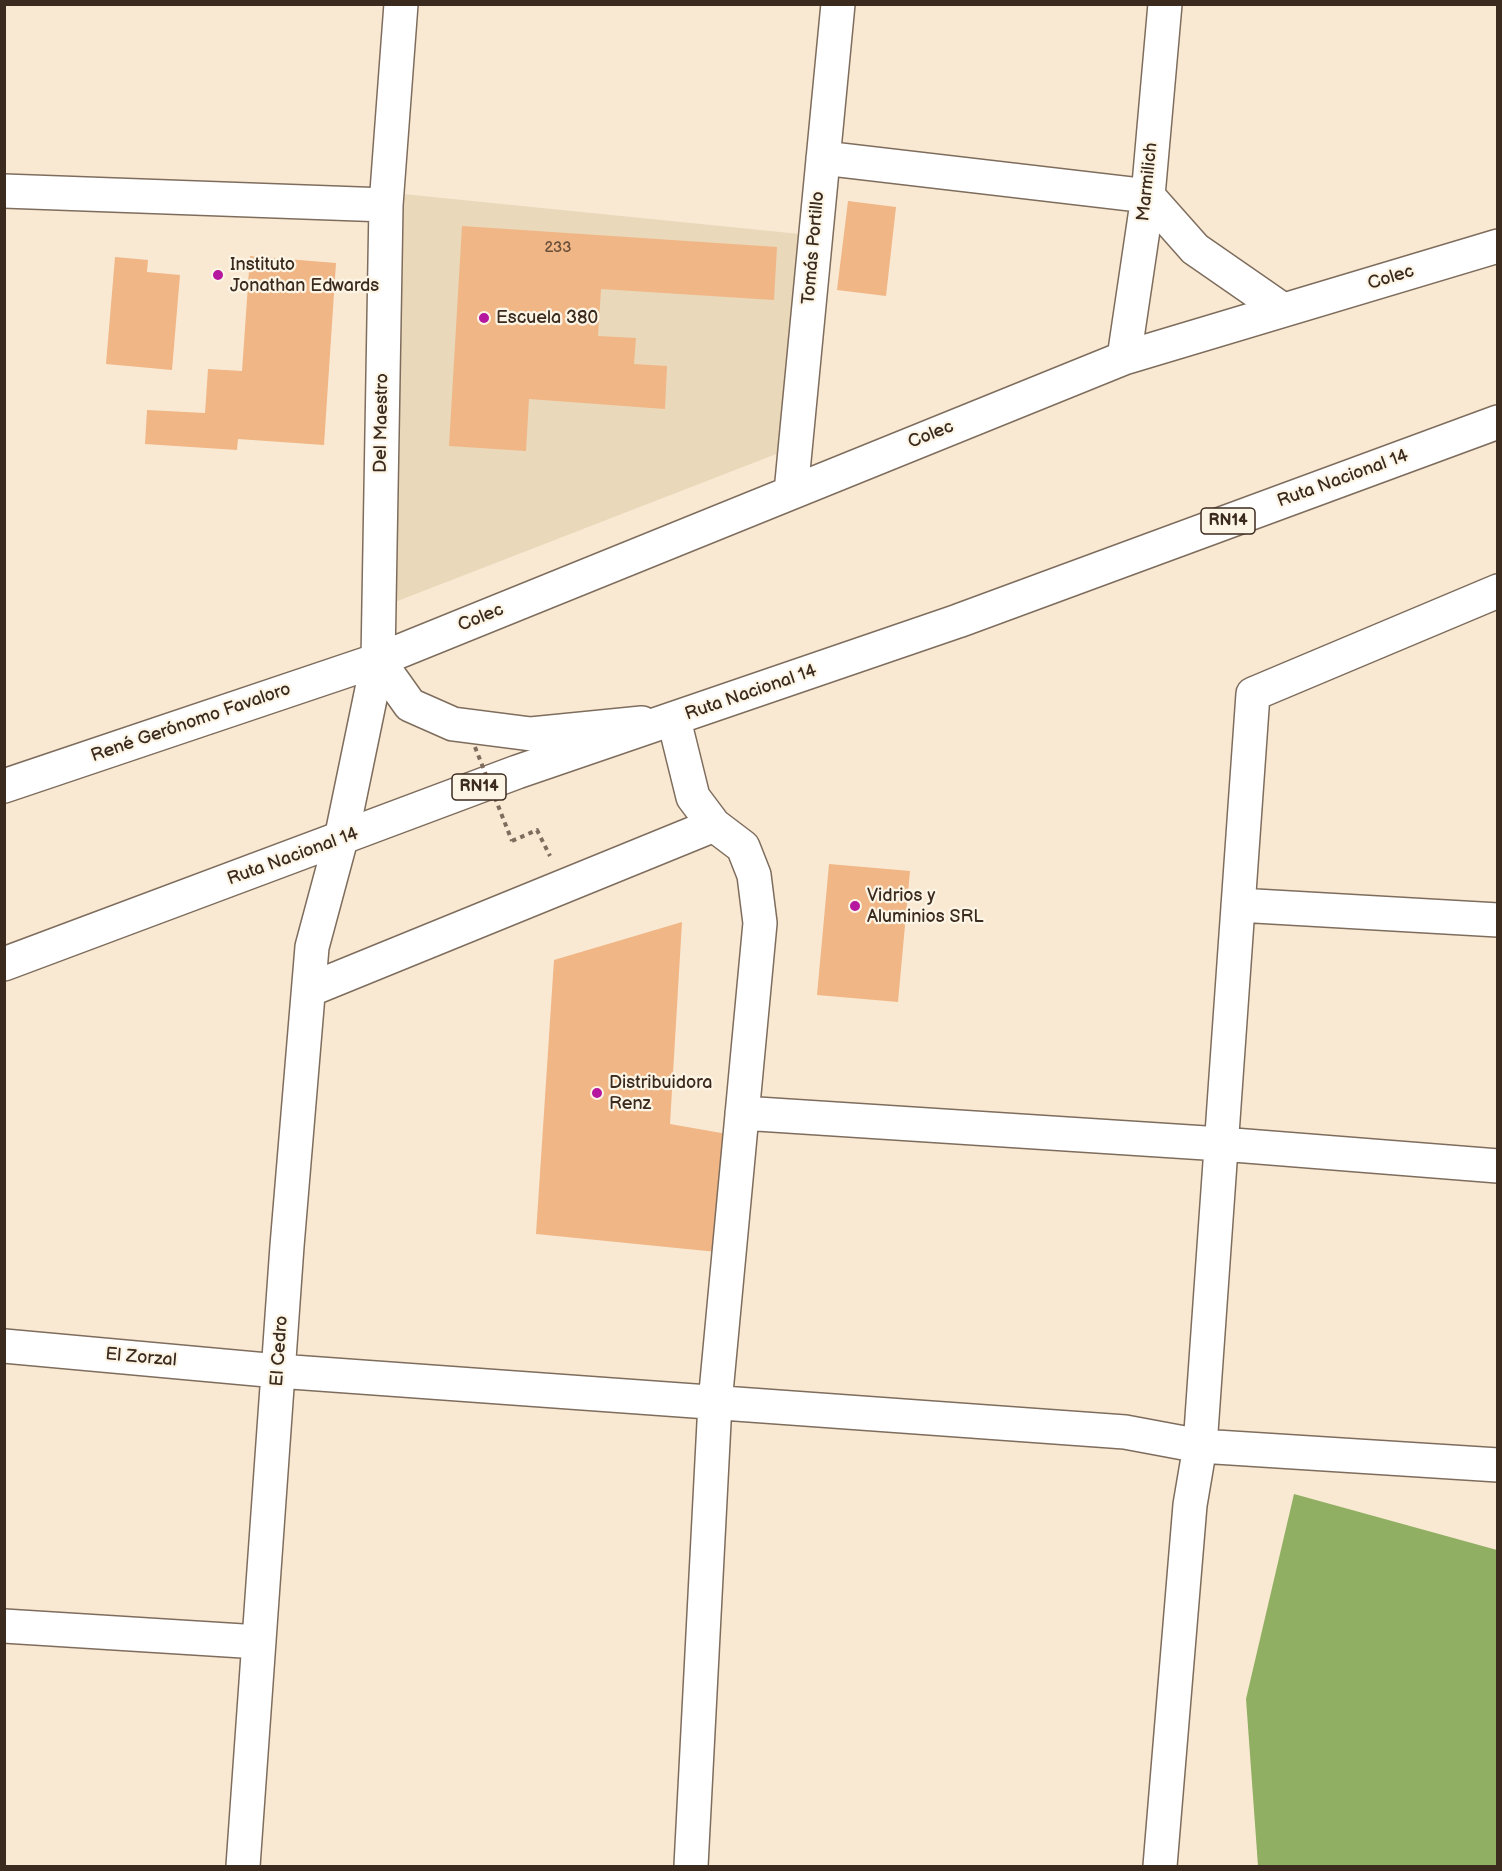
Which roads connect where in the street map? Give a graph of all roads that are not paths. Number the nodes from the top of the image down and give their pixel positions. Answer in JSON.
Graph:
{"nodes":[{"id":1,"x":401,"y":4,"type":"edge"},
{"id":2,"x":838,"y":4,"type":"edge"},
{"id":3,"x":1165,"y":4,"type":"edge"},
{"id":4,"x":823,"y":158,"type":"junction"},
{"id":5,"x":4,"y":191,"type":"edge"},
{"id":6,"x":1148,"y":196,"type":"junction"},
{"id":7,"x":386,"y":205,"type":"junction"},
{"id":8,"x":1497,"y":246,"type":"edge"},
{"id":9,"x":1283,"y":310,"type":"junction"},
{"id":10,"x":1124,"y":358,"type":"junction"},
{"id":11,"x":1497,"y":422,"type":"edge"},
{"id":12,"x":791,"y":492,"type":"junction"},
{"id":13,"x":1497,"y":591,"type":"edge"},
{"id":14,"x":378,"y":660,"type":"junction"},
{"id":15,"x":671,"y":721,"type":"junction"},
{"id":16,"x":4,"y":786,"type":"edge"},
{"id":17,"x":714,"y":825,"type":"junction"},
{"id":18,"x":341,"y":839,"type":"junction"},
{"id":19,"x":1238,"y":905,"type":"junction"},
{"id":20,"x":1497,"y":920,"type":"edge"},
{"id":21,"x":4,"y":964,"type":"edge"},
{"id":22,"x":309,"y":990,"type":"junction"},
{"id":23,"x":742,"y":1113,"type":"junction"},
{"id":24,"x":1221,"y":1144,"type":"junction"},
{"id":25,"x":1497,"y":1166,"type":"edge"},
{"id":26,"x":4,"y":1346,"type":"edge"},
{"id":27,"x":278,"y":1371,"type":"junction"},
{"id":28,"x":715,"y":1403,"type":"junction"},
{"id":29,"x":1200,"y":1446,"type":"junction"},
{"id":30,"x":1497,"y":1465,"type":"edge"},
{"id":31,"x":4,"y":1626,"type":"edge"},
{"id":32,"x":259,"y":1642,"type":"junction"},
{"id":33,"x":243,"y":1866,"type":"edge"},
{"id":34,"x":691,"y":1866,"type":"edge"},
{"id":35,"x":1160,"y":1866,"type":"edge"}],
"edges":[{"from":1,"to":7,"type":"main road","name":"Del Maestro"},
{"from":2,"to":4,"type":"main road","name":"Tomás Portillo"},
{"from":3,"to":6,"type":"main road","name":"Marmilich"},
{"from":4,"to":6,"type":"main road"},
{"from":4,"to":12,"type":"main road","name":"Tomás Portillo"},
{"from":5,"to":7,"type":"main road"},
{"from":6,"to":9,"type":"main road"},
{"from":6,"to":10,"type":"main road","name":"Marmilich"},
{"from":7,"to":14,"type":"main road","name":"Del Maestro"},
{"from":8,"to":9,"type":"main road","name":"Colec"},
{"from":9,"to":10,"type":"main road","name":"Colec"},
{"from":10,"to":12,"type":"main road","name":"Colec"},
{"from":11,"to":15,"type":"main road","name":"Ruta Nacional 14","number":"RN14"},
{"from":12,"to":14,"type":"main road","name":"Colec"},
{"from":13,"to":19,"type":"main road"},
{"from":14,"to":15,"type":"main road"},
{"from":14,"to":16,"type":"main road","name":"René Gerónomo Favaloro"},
{"from":14,"to":18,"type":"main road","name":"Del Maestro"},
{"from":15,"to":17,"type":"main road"},
{"from":15,"to":18,"type":"main road","name":"Ruta Nacional 14","number":"RN14"},
{"from":17,"to":22,"type":"main road"},
{"from":17,"to":23,"type":"main road"},
{"from":18,"to":21,"type":"main road","name":"Ruta Nacional 14","number":"RN14"},
{"from":18,"to":22,"type":"main road","name":"El Cedro"},
{"from":19,"to":20,"type":"main road"},
{"from":19,"to":24,"type":"main road"},
{"from":22,"to":27,"type":"main road","name":"El Cedro"},
{"from":23,"to":24,"type":"main road"},
{"from":23,"to":28,"type":"main road"},
{"from":24,"to":25,"type":"main road"},
{"from":24,"to":29,"type":"main road"},
{"from":26,"to":27,"type":"main road","name":"El Zorzal"},
{"from":27,"to":28,"type":"main road","name":"El Zorzal"},
{"from":27,"to":32,"type":"main road","name":"El Cedro"},
{"from":28,"to":29,"type":"main road","name":"El Zorzal"},
{"from":28,"to":34,"type":"main road"},
{"from":29,"to":30,"type":"main road","name":"El Zorzal"},
{"from":29,"to":35,"type":"main road"},
{"from":31,"to":32,"type":"main road"},
{"from":32,"to":33,"type":"main road","name":"El Cedro"}]}
